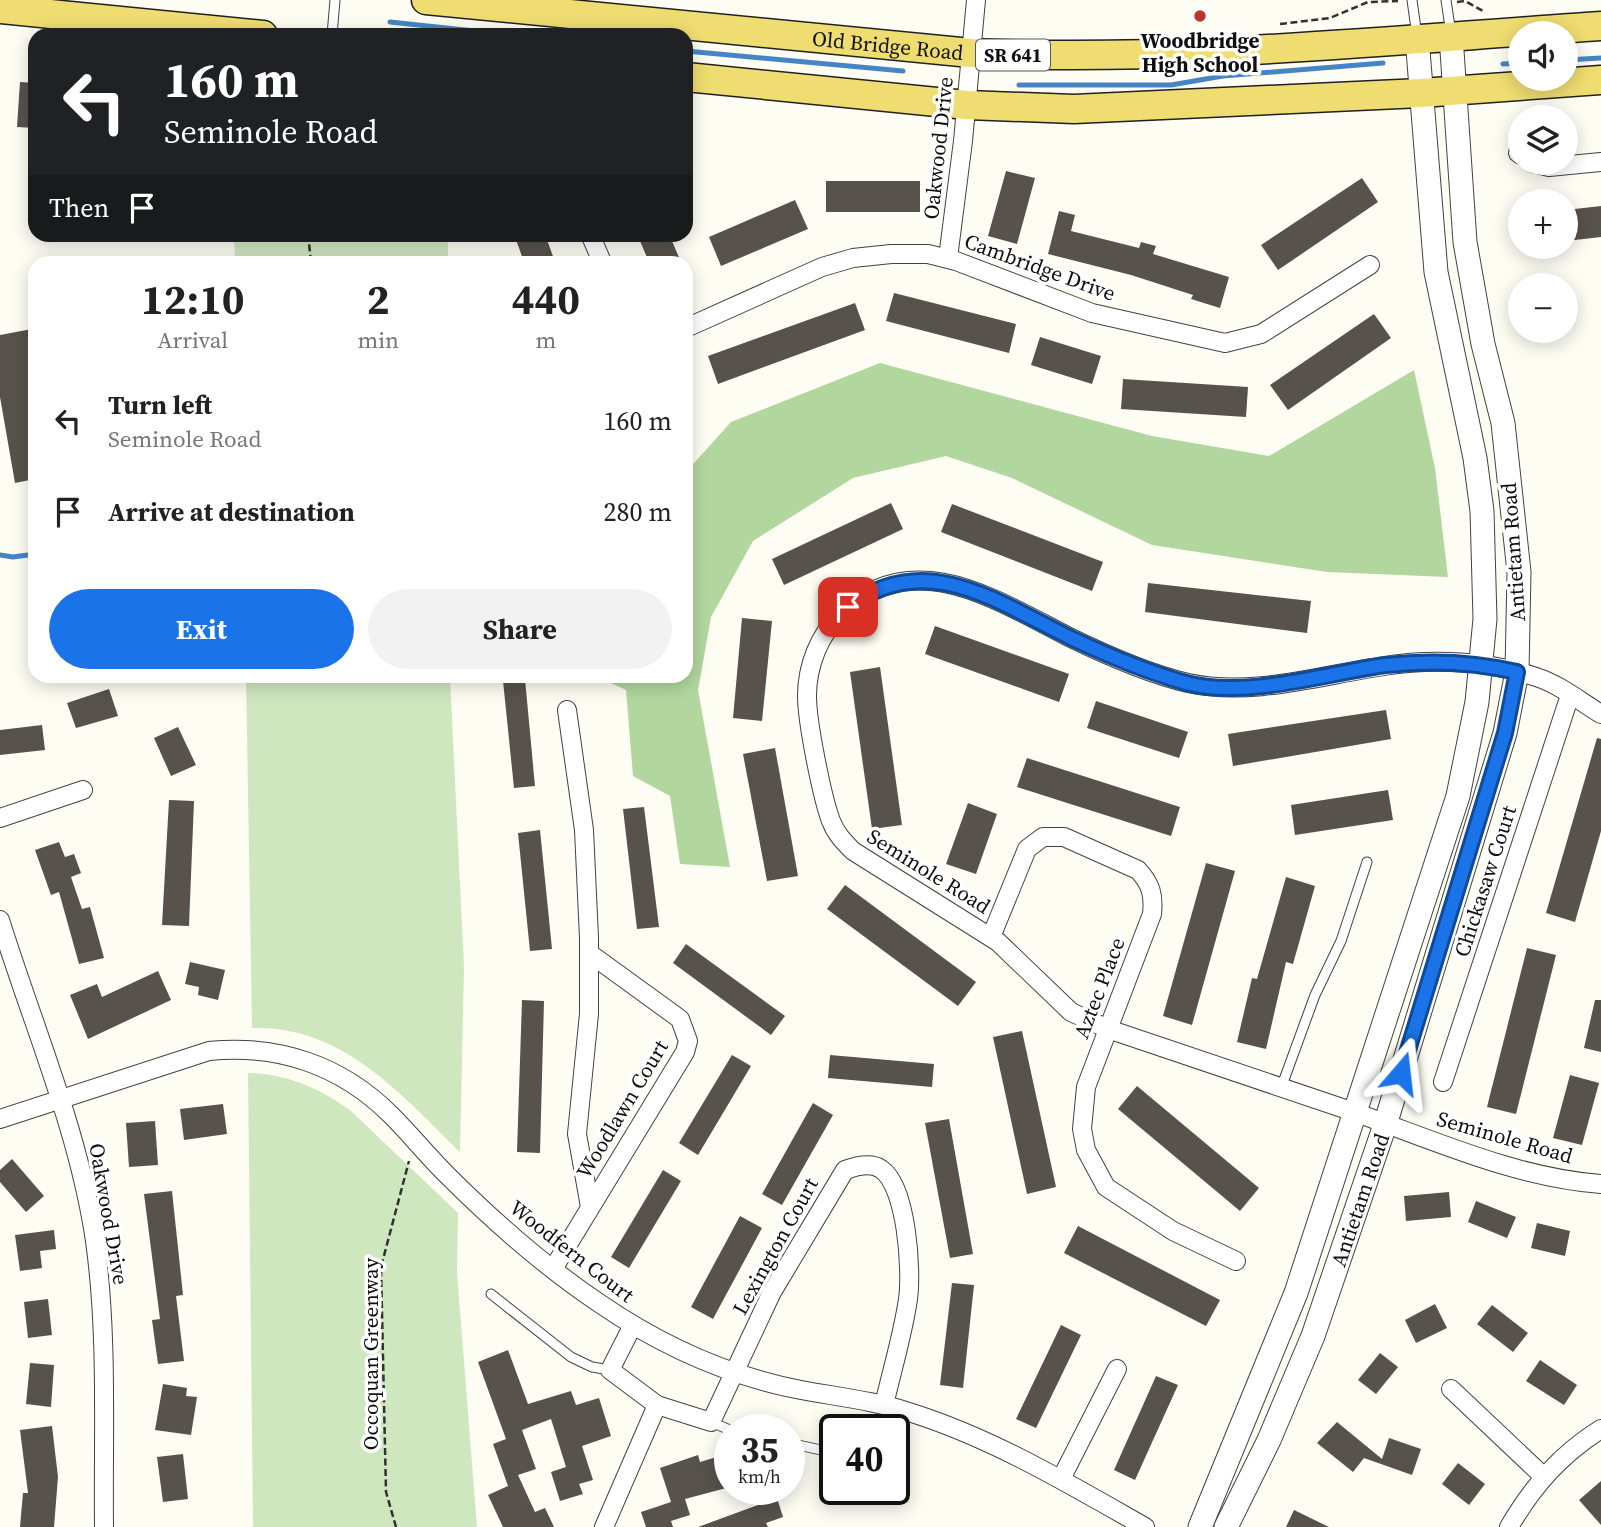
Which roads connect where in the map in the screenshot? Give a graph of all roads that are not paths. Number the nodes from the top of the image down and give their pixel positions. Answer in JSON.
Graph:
{"nodes":[{"id":1,"x":335,"y":0,"type":"edge"},
{"id":2,"x":426,"y":0,"type":"edge"},
{"id":3,"x":976,"y":0,"type":"edge"},
{"id":4,"x":1412,"y":0,"type":"edge"},
{"id":5,"x":1446,"y":0,"type":"edge"},
{"id":6,"x":0,"y":9,"type":"edge"},
{"id":7,"x":1601,"y":26,"type":"edge"},
{"id":8,"x":192,"y":28,"type":"edge"},
{"id":9,"x":333,"y":28,"type":"edge"},
{"id":10,"x":1451,"y":36,"type":"junction"},
{"id":11,"x":1417,"y":38,"type":"junction"},
{"id":12,"x":971,"y":53,"type":"junction"},
{"id":13,"x":693,"y":78,"type":"edge"},
{"id":14,"x":1601,"y":80,"type":"edge"},
{"id":15,"x":1455,"y":90,"type":"junction"},
{"id":16,"x":1421,"y":93,"type":"junction"},
{"id":17,"x":967,"y":105,"type":"junction"},
{"id":18,"x":1601,"y":162,"type":"edge"},
{"id":19,"x":1578,"y":164,"type":"edge"},
{"id":20,"x":948,"y":258,"type":"junction"},
{"id":21,"x":1370,"y":265,"type":"dead end"},
{"id":22,"x":693,"y":325,"type":"edge"},
{"id":23,"x":1481,"y":664,"type":"junction"},
{"id":24,"x":1517,"y":672,"type":"junction"},
{"id":25,"x":1570,"y":695,"type":"junction"},
{"id":26,"x":567,"y":710,"type":"dead end"},
{"id":27,"x":1601,"y":714,"type":"edge"},
{"id":28,"x":83,"y":790,"type":"dead end"},
{"id":29,"x":0,"y":818,"type":"edge"},
{"id":30,"x":1367,"y":862,"type":"dead end"},
{"id":31,"x":0,"y":920,"type":"edge"},
{"id":32,"x":991,"y":937,"type":"junction"},
{"id":33,"x":589,"y":953,"type":"junction"},
{"id":34,"x":1108,"y":1028,"type":"junction"},
{"id":35,"x":1443,"y":1082,"type":"dead end"},
{"id":36,"x":1281,"y":1088,"type":"junction"},
{"id":37,"x":60,"y":1099,"type":"junction"},
{"id":38,"x":1353,"y":1112,"type":"junction"},
{"id":39,"x":0,"y":1119,"type":"edge"},
{"id":40,"x":1385,"y":1125,"type":"junction"},
{"id":41,"x":1601,"y":1184,"type":"edge"},
{"id":42,"x":590,"y":1208,"type":"junction"},
{"id":43,"x":1236,"y":1261,"type":"dead end"},
{"id":44,"x":553,"y":1269,"type":"junction"},
{"id":45,"x":491,"y":1294,"type":"dead end"},
{"id":46,"x":633,"y":1325,"type":"junction"},
{"id":47,"x":1117,"y":1368,"type":"dead end"},
{"id":48,"x":610,"y":1370,"type":"junction"},
{"id":49,"x":734,"y":1372,"type":"junction"},
{"id":50,"x":1451,"y":1389,"type":"dead end"},
{"id":51,"x":657,"y":1405,"type":"junction"},
{"id":52,"x":884,"y":1405,"type":"junction"},
{"id":53,"x":711,"y":1422,"type":"junction"},
{"id":54,"x":714,"y":1423,"type":"edge"},
{"id":55,"x":1601,"y":1429,"type":"edge"},
{"id":56,"x":1543,"y":1476,"type":"junction"},
{"id":57,"x":1061,"y":1479,"type":"junction"},
{"id":58,"x":104,"y":1527,"type":"edge"},
{"id":59,"x":604,"y":1527,"type":"edge"},
{"id":60,"x":1145,"y":1527,"type":"edge"},
{"id":61,"x":1200,"y":1527,"type":"edge"},
{"id":62,"x":1226,"y":1527,"type":"edge"},
{"id":63,"x":1509,"y":1527,"type":"edge"}],
"edges":[{"from":1,"to":9,"type":"lane"},
{"from":2,"to":12,"type":"main road","name":"Old Bridge Road","number":"SR 641"},
{"from":3,"to":12,"type":"street","name":"Oakwood Drive"},
{"from":4,"to":11,"type":"lane"},
{"from":5,"to":10,"type":"lane"},
{"from":6,"to":8,"type":"main road"},
{"from":7,"to":10,"type":"main road","name":"Old Bridge Road","number":"SR 641"},
{"from":10,"to":11,"type":"main road","name":"Old Bridge Road","number":"SR 641"},
{"from":10,"to":15,"type":"street","name":"Antietam Road"},
{"from":11,"to":12,"type":"main road","name":"Old Bridge Road","number":"SR 641"},
{"from":11,"to":16,"type":"street","name":"Antietam Road"},
{"from":12,"to":17,"type":"street","name":"Oakwood Drive"},
{"from":13,"to":17,"type":"main road"},
{"from":14,"to":15,"type":"main road"},
{"from":15,"to":16,"type":"main road"},
{"from":15,"to":24,"type":"street","name":"Antietam Road"},
{"from":16,"to":17,"type":"main road"},
{"from":16,"to":23,"type":"street","name":"Antietam Road"},
{"from":17,"to":20,"type":"street","name":"Oakwood Drive"},
{"from":18,"to":19,"type":"street"},
{"from":20,"to":21,"type":"street","name":"Cambridge Drive"},
{"from":20,"to":22,"type":"street","name":"Cambridge Drive"},
{"from":23,"to":24,"type":"street","name":"Seminole Road"},
{"from":23,"to":32,"type":"street","name":"Seminole Road"},
{"from":23,"to":38,"type":"street","name":"Antietam Road"},
{"from":24,"to":25,"type":"street","name":"Seminole Road"},
{"from":24,"to":40,"type":"street","name":"Antietam Road"},
{"from":25,"to":27,"type":"street","name":"Seminole Road"},
{"from":25,"to":35,"type":"street","name":"Chickasaw Court"},
{"from":26,"to":33,"type":"street","name":"Woodlawn Court"},
{"from":28,"to":29,"type":"street"},
{"from":30,"to":36,"type":"lane"},
{"from":31,"to":37,"type":"street","name":"Oakwood Drive"},
{"from":32,"to":34,"type":"street","name":"Seminole Road"},
{"from":32,"to":34,"type":"street","name":"Aztec Place"},
{"from":33,"to":42,"type":"street","name":"Woodlawn Court"},
{"from":33,"to":42,"type":"street","name":"Woodlawn Court"},
{"from":34,"to":36,"type":"street","name":"Seminole Road"},
{"from":34,"to":43,"type":"street","name":"Aztec Place"},
{"from":36,"to":38,"type":"street","name":"Seminole Road"},
{"from":37,"to":39,"type":"street","name":"Woodfern Court"},
{"from":37,"to":44,"type":"street","name":"Woodfern Court"},
{"from":37,"to":58,"type":"street","name":"Oakwood Drive"},
{"from":38,"to":40,"type":"street","name":"Seminole Road"},
{"from":38,"to":61,"type":"street","name":"Antietam Road"},
{"from":40,"to":41,"type":"street","name":"Seminole Road"},
{"from":40,"to":62,"type":"street","name":"Antietam Road"},
{"from":42,"to":44,"type":"street","name":"Woodlawn Court"},
{"from":44,"to":46,"type":"street","name":"Woodfern Court"},
{"from":45,"to":48,"type":"lane"},
{"from":46,"to":48,"type":"street"},
{"from":46,"to":49,"type":"street","name":"Woodfern Court"},
{"from":47,"to":57,"type":"street"},
{"from":48,"to":51,"type":"street"},
{"from":49,"to":52,"type":"street","name":"Woodfern Court"},
{"from":49,"to":52,"type":"street","name":"Lexington Court"},
{"from":49,"to":53,"type":"street"},
{"from":50,"to":56,"type":"street"},
{"from":51,"to":53,"type":"street"},
{"from":51,"to":59,"type":"street"},
{"from":52,"to":57,"type":"street","name":"Woodfern Court"},
{"from":53,"to":54,"type":"lane"},
{"from":55,"to":56,"type":"street"},
{"from":56,"to":63,"type":"street"},
{"from":57,"to":60,"type":"street","name":"Woodfern Court"}]}
